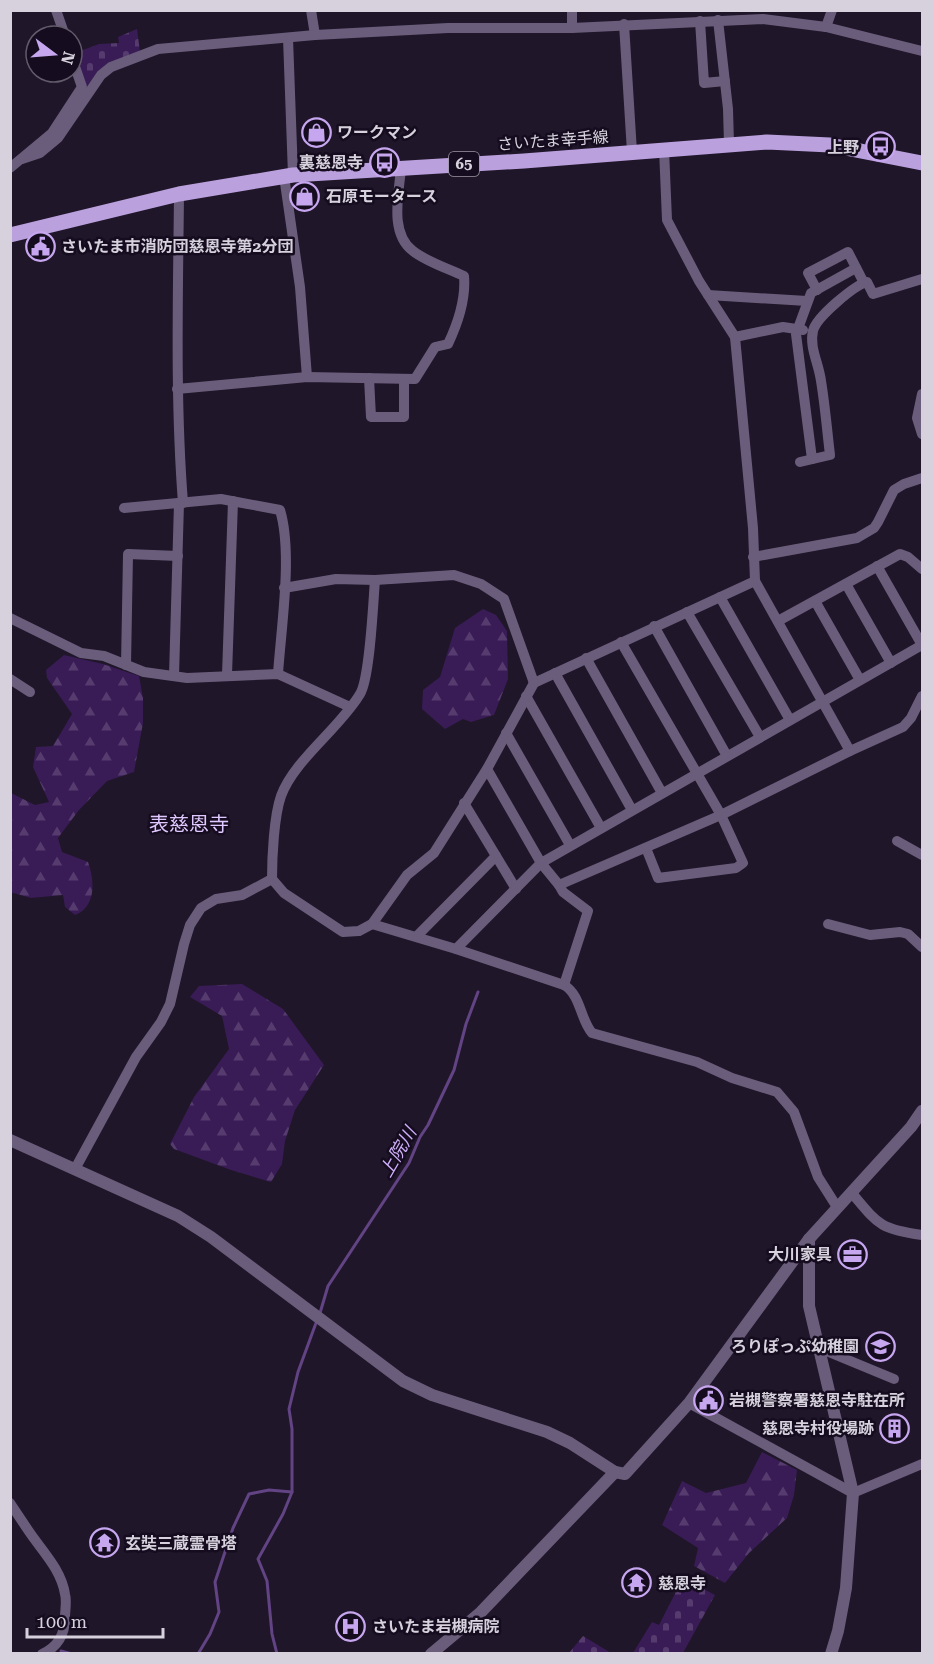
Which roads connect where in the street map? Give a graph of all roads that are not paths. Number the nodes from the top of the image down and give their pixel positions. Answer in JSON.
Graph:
{"nodes":[{"id":1,"x":311,"y":10,"type":"edge"},
{"id":2,"x":572,"y":10,"type":"edge"},
{"id":3,"x":792,"y":10,"type":"edge"},
{"id":4,"x":832,"y":10,"type":"edge"},
{"id":5,"x":764,"y":15,"type":"edge"},
{"id":6,"x":718,"y":20,"type":"junction"},
{"id":7,"x":700,"y":21,"type":"junction"},
{"id":8,"x":788,"y":22,"type":"junction"},
{"id":9,"x":624,"y":24,"type":"junction"},
{"id":10,"x":826,"y":27,"type":"junction"},
{"id":11,"x":572,"y":28,"type":"junction"},
{"id":12,"x":315,"y":35,"type":"junction"},
{"id":13,"x":288,"y":38,"type":"junction"},
{"id":14,"x":922,"y":51,"type":"edge"},
{"id":15,"x":725,"y":81,"type":"junction"},
{"id":16,"x":81,"y":84,"type":"edge"},
{"id":17,"x":729,"y":144,"type":"junction"},
{"id":18,"x":664,"y":149,"type":"junction"},
{"id":19,"x":632,"y":152,"type":"junction"},
{"id":20,"x":22,"y":159,"type":"junction"},
{"id":21,"x":922,"y":163,"type":"edge"},
{"id":22,"x":10,"y":168,"type":"edge"},
{"id":23,"x":401,"y":168,"type":"junction"},
{"id":24,"x":289,"y":175,"type":"junction"},
{"id":25,"x":179,"y":194,"type":"junction"},
{"id":26,"x":10,"y":235,"type":"edge"},
{"id":27,"x":856,"y":268,"type":"junction"},
{"id":28,"x":922,"y":279,"type":"edge"},
{"id":29,"x":864,"y":283,"type":"junction"},
{"id":30,"x":817,"y":290,"type":"junction"},
{"id":31,"x":708,"y":295,"type":"junction"},
{"id":32,"x":807,"y":301,"type":"junction"},
{"id":33,"x":798,"y":330,"type":"junction"},
{"id":34,"x":812,"y":331,"type":"junction"},
{"id":35,"x":735,"y":337,"type":"junction"},
{"id":36,"x":307,"y":377,"type":"junction"},
{"id":37,"x":369,"y":378,"type":"junction"},
{"id":38,"x":404,"y":378,"type":"junction"},
{"id":39,"x":177,"y":389,"type":"junction"},
{"id":40,"x":922,"y":394,"type":"edge"},
{"id":41,"x":922,"y":434,"type":"edge"},
{"id":42,"x":812,"y":459,"type":"junction"},
{"id":43,"x":800,"y":462,"type":"dead end"},
{"id":44,"x":922,"y":478,"type":"edge"},
{"id":45,"x":232,"y":501,"type":"junction"},
{"id":46,"x":181,"y":503,"type":"junction"},
{"id":47,"x":124,"y":508,"type":"dead end"},
{"id":48,"x":178,"y":556,"type":"junction"},
{"id":49,"x":753,"y":557,"type":"junction"},
{"id":50,"x":876,"y":566,"type":"junction"},
{"id":51,"x":922,"y":569,"type":"edge"},
{"id":52,"x":375,"y":580,"type":"junction"},
{"id":53,"x":755,"y":581,"type":"junction"},
{"id":54,"x":846,"y":584,"type":"junction"},
{"id":55,"x":284,"y":588,"type":"junction"},
{"id":56,"x":720,"y":597,"type":"junction"},
{"id":57,"x":815,"y":601,"type":"junction"},
{"id":58,"x":687,"y":612,"type":"junction"},
{"id":59,"x":10,"y":618,"type":"edge"},
{"id":60,"x":778,"y":621,"type":"junction"},
{"id":61,"x":654,"y":626,"type":"junction"},
{"id":62,"x":621,"y":642,"type":"junction"},
{"id":63,"x":922,"y":645,"type":"edge"},
{"id":64,"x":586,"y":658,"type":"junction"},
{"id":65,"x":891,"y":663,"type":"junction"},
{"id":66,"x":126,"y":665,"type":"junction"},
{"id":67,"x":555,"y":673,"type":"junction"},
{"id":68,"x":278,"y":674,"type":"junction"},
{"id":69,"x":227,"y":675,"type":"junction"},
{"id":70,"x":174,"y":676,"type":"junction"},
{"id":71,"x":10,"y":679,"type":"edge"},
{"id":72,"x":860,"y":680,"type":"junction"},
{"id":73,"x":534,"y":683,"type":"junction"},
{"id":74,"x":30,"y":692,"type":"dead end"},
{"id":75,"x":526,"y":696,"type":"junction"},
{"id":76,"x":922,"y":696,"type":"edge"},
{"id":77,"x":823,"y":701,"type":"junction"},
{"id":78,"x":350,"y":707,"type":"junction"},
{"id":79,"x":790,"y":720,"type":"junction"},
{"id":80,"x":506,"y":733,"type":"junction"},
{"id":81,"x":760,"y":737,"type":"junction"},
{"id":82,"x":850,"y":751,"type":"junction"},
{"id":83,"x":728,"y":756,"type":"junction"},
{"id":84,"x":486,"y":770,"type":"junction"},
{"id":85,"x":696,"y":774,"type":"junction"},
{"id":86,"x":662,"y":793,"type":"junction"},
{"id":87,"x":464,"y":803,"type":"junction"},
{"id":88,"x":632,"y":810,"type":"junction"},
{"id":89,"x":721,"y":815,"type":"junction"},
{"id":90,"x":601,"y":828,"type":"junction"},
{"id":91,"x":897,"y":840,"type":"dead end"},
{"id":92,"x":570,"y":845,"type":"junction"},
{"id":93,"x":646,"y":848,"type":"junction"},
{"id":94,"x":922,"y":855,"type":"edge"},
{"id":95,"x":496,"y":856,"type":"junction"},
{"id":96,"x":541,"y":863,"type":"junction"},
{"id":97,"x":272,"y":879,"type":"junction"},
{"id":98,"x":559,"y":885,"type":"junction"},
{"id":99,"x":516,"y":889,"type":"junction"},
{"id":100,"x":372,"y":924,"type":"junction"},
{"id":101,"x":828,"y":924,"type":"dead end"},
{"id":102,"x":417,"y":936,"type":"junction"},
{"id":103,"x":922,"y":947,"type":"edge"},
{"id":104,"x":456,"y":949,"type":"junction"},
{"id":105,"x":564,"y":985,"type":"junction"},
{"id":106,"x":922,"y":1111,"type":"edge"},
{"id":107,"x":10,"y":1140,"type":"edge"},
{"id":108,"x":75,"y":1169,"type":"junction"},
{"id":109,"x":851,"y":1192,"type":"junction"},
{"id":110,"x":837,"y":1207,"type":"junction"},
{"id":111,"x":922,"y":1235,"type":"edge"},
{"id":112,"x":809,"y":1239,"type":"junction"},
{"id":113,"x":819,"y":1348,"type":"junction"},
{"id":114,"x":894,"y":1379,"type":"dead end"},
{"id":115,"x":689,"y":1403,"type":"junction"},
{"id":116,"x":922,"y":1464,"type":"edge"},
{"id":117,"x":615,"y":1472,"type":"junction"},
{"id":118,"x":853,"y":1493,"type":"junction"},
{"id":119,"x":10,"y":1503,"type":"edge"},
{"id":120,"x":42,"y":1653,"type":"edge"},
{"id":121,"x":431,"y":1653,"type":"edge"},
{"id":122,"x":831,"y":1653,"type":"edge"}],
"edges":[{"from":1,"to":12,"type":"street"},
{"from":2,"to":11,"type":"street"},
{"from":3,"to":8,"type":"street"},
{"from":4,"to":10,"type":"street"},
{"from":5,"to":6,"type":"street"},
{"from":5,"to":8,"type":"street"},
{"from":6,"to":7,"type":"street"},
{"from":6,"to":15,"type":"street"},
{"from":7,"to":9,"type":"street"},
{"from":7,"to":15,"type":"street"},
{"from":8,"to":10,"type":"street"},
{"from":9,"to":11,"type":"street"},
{"from":9,"to":19,"type":"street"},
{"from":10,"to":14,"type":"street"},
{"from":11,"to":12,"type":"street"},
{"from":12,"to":13,"type":"street"},
{"from":13,"to":20,"type":"street"},
{"from":13,"to":24,"type":"street"},
{"from":15,"to":17,"type":"street"},
{"from":16,"to":20,"type":"street"},
{"from":17,"to":18,"type":"main road","name":"さいたま幸手線","number":"65"},
{"from":17,"to":21,"type":"main road","name":"さいたま幸手線","number":"65"},
{"from":18,"to":19,"type":"main road","name":"さいたま幸手線","number":"65"},
{"from":18,"to":31,"type":"street"},
{"from":19,"to":23,"type":"main road","name":"さいたま幸手線","number":"65"},
{"from":20,"to":22,"type":"street"},
{"from":23,"to":24,"type":"main road","name":"さいたま幸手線","number":"65"},
{"from":23,"to":38,"type":"street"},
{"from":24,"to":25,"type":"main road","name":"さいたま幸手線","number":"65"},
{"from":24,"to":36,"type":"street"},
{"from":25,"to":26,"type":"main road","name":"さいたま幸手線","number":"65"},
{"from":25,"to":39,"type":"street"},
{"from":27,"to":29,"type":"street"},
{"from":27,"to":30,"type":"street"},
{"from":27,"to":30,"type":"street"},
{"from":28,"to":29,"type":"street"},
{"from":29,"to":34,"type":"street"},
{"from":30,"to":32,"type":"street"},
{"from":31,"to":32,"type":"street"},
{"from":31,"to":35,"type":"street"},
{"from":32,"to":33,"type":"street"},
{"from":33,"to":34,"type":"street"},
{"from":33,"to":35,"type":"street"},
{"from":33,"to":42,"type":"street"},
{"from":34,"to":42,"type":"street"},
{"from":35,"to":49,"type":"street"},
{"from":36,"to":37,"type":"street"},
{"from":36,"to":39,"type":"street"},
{"from":37,"to":38,"type":"street"},
{"from":37,"to":38,"type":"street"},
{"from":39,"to":46,"type":"street"},
{"from":40,"to":41,"type":"street"},
{"from":42,"to":43,"type":"street"},
{"from":44,"to":49,"type":"street"},
{"from":45,"to":46,"type":"street"},
{"from":45,"to":55,"type":"street"},
{"from":45,"to":69,"type":"street"},
{"from":46,"to":47,"type":"street"},
{"from":46,"to":48,"type":"street"},
{"from":48,"to":66,"type":"street"},
{"from":48,"to":70,"type":"street"},
{"from":49,"to":53,"type":"street"},
{"from":50,"to":51,"type":"street"},
{"from":50,"to":54,"type":"street"},
{"from":50,"to":63,"type":"street"},
{"from":52,"to":55,"type":"street"},
{"from":52,"to":73,"type":"street"},
{"from":52,"to":78,"type":"street"},
{"from":53,"to":56,"type":"street"},
{"from":53,"to":60,"type":"street"},
{"from":54,"to":57,"type":"street"},
{"from":54,"to":65,"type":"street"},
{"from":55,"to":68,"type":"street"},
{"from":56,"to":58,"type":"street"},
{"from":56,"to":79,"type":"street"},
{"from":57,"to":60,"type":"street"},
{"from":57,"to":72,"type":"street"},
{"from":58,"to":61,"type":"street"},
{"from":58,"to":81,"type":"street"},
{"from":59,"to":66,"type":"street"},
{"from":60,"to":77,"type":"street"},
{"from":61,"to":62,"type":"street"},
{"from":61,"to":83,"type":"street"},
{"from":62,"to":64,"type":"street"},
{"from":62,"to":85,"type":"street"},
{"from":63,"to":65,"type":"street"},
{"from":64,"to":67,"type":"street"},
{"from":64,"to":86,"type":"street"},
{"from":65,"to":72,"type":"street"},
{"from":66,"to":70,"type":"street"},
{"from":67,"to":73,"type":"street"},
{"from":67,"to":88,"type":"street"},
{"from":68,"to":69,"type":"street"},
{"from":68,"to":78,"type":"street"},
{"from":69,"to":70,"type":"street"},
{"from":71,"to":74,"type":"street"},
{"from":72,"to":77,"type":"street"},
{"from":73,"to":75,"type":"street"},
{"from":75,"to":80,"type":"street"},
{"from":75,"to":90,"type":"street"},
{"from":76,"to":82,"type":"street"},
{"from":77,"to":79,"type":"street"},
{"from":77,"to":82,"type":"street"},
{"from":78,"to":97,"type":"street"},
{"from":79,"to":81,"type":"street"},
{"from":80,"to":84,"type":"street"},
{"from":80,"to":92,"type":"street"},
{"from":81,"to":83,"type":"street"},
{"from":82,"to":89,"type":"street"},
{"from":83,"to":85,"type":"street"},
{"from":84,"to":87,"type":"street"},
{"from":84,"to":96,"type":"street"},
{"from":85,"to":86,"type":"street"},
{"from":85,"to":89,"type":"street"},
{"from":86,"to":88,"type":"street"},
{"from":87,"to":95,"type":"street"},
{"from":87,"to":100,"type":"street"},
{"from":88,"to":90,"type":"street"},
{"from":89,"to":93,"type":"street"},
{"from":89,"to":93,"type":"street"},
{"from":90,"to":92,"type":"street"},
{"from":91,"to":94,"type":"street"},
{"from":92,"to":96,"type":"street"},
{"from":93,"to":98,"type":"street"},
{"from":95,"to":99,"type":"street"},
{"from":95,"to":102,"type":"street"},
{"from":96,"to":98,"type":"street"},
{"from":96,"to":99,"type":"street"},
{"from":97,"to":100,"type":"street"},
{"from":97,"to":108,"type":"street"},
{"from":98,"to":105,"type":"street"},
{"from":99,"to":104,"type":"street"},
{"from":100,"to":102,"type":"street"},
{"from":101,"to":103,"type":"street"},
{"from":102,"to":104,"type":"street"},
{"from":104,"to":105,"type":"street"},
{"from":105,"to":110,"type":"street"},
{"from":106,"to":109,"type":"street"},
{"from":107,"to":108,"type":"street"},
{"from":108,"to":117,"type":"street"},
{"from":109,"to":110,"type":"street"},
{"from":109,"to":111,"type":"street"},
{"from":110,"to":112,"type":"street"},
{"from":112,"to":113,"type":"street"},
{"from":112,"to":115,"type":"street"},
{"from":113,"to":114,"type":"street"},
{"from":113,"to":118,"type":"street"},
{"from":115,"to":117,"type":"street"},
{"from":115,"to":118,"type":"street"},
{"from":116,"to":118,"type":"street"},
{"from":117,"to":121,"type":"street"},
{"from":118,"to":122,"type":"street"},
{"from":119,"to":120,"type":"street"}]}
